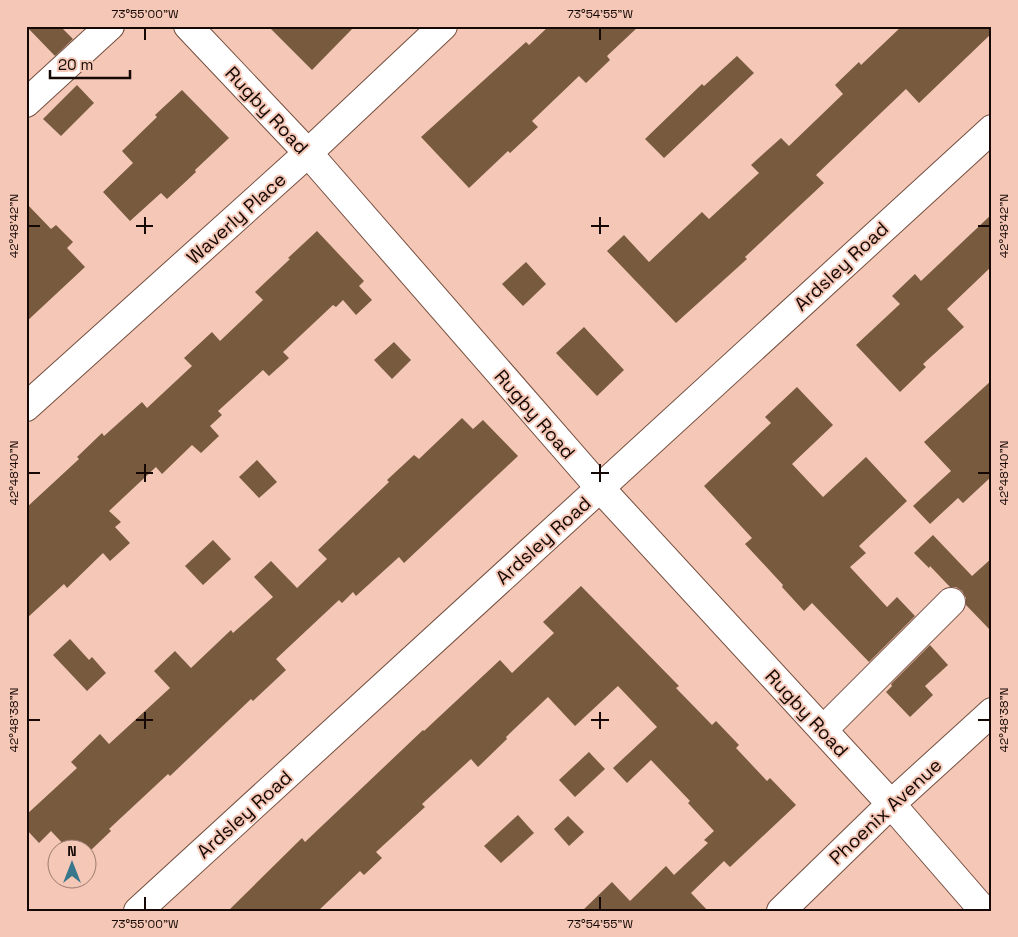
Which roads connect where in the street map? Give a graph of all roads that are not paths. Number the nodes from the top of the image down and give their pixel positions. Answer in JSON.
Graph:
{"nodes":[{"id":1,"x":110,"y":26,"type":"edge"},
{"id":2,"x":188,"y":26,"type":"edge"},
{"id":3,"x":443,"y":26,"type":"edge"},
{"id":4,"x":26,"y":103,"type":"edge"},
{"id":5,"x":992,"y":129,"type":"edge"},
{"id":6,"x":308,"y":153,"type":"junction"},
{"id":7,"x":26,"y":408,"type":"edge"},
{"id":8,"x":600,"y":488,"type":"junction"},
{"id":9,"x":951,"y":602,"type":"dead end"},
{"id":10,"x":992,"y":712,"type":"edge"},
{"id":11,"x":823,"y":730,"type":"junction"},
{"id":12,"x":891,"y":804,"type":"junction"},
{"id":13,"x":138,"y":911,"type":"edge"},
{"id":14,"x":781,"y":911,"type":"edge"},
{"id":15,"x":984,"y":911,"type":"edge"}],
"edges":[{"from":1,"to":4,"type":"street"},
{"from":2,"to":6,"type":"street","name":"Rugby Road"},
{"from":3,"to":6,"type":"street","name":"Waverly Place"},
{"from":5,"to":8,"type":"street","name":"Ardsley Road"},
{"from":6,"to":7,"type":"street","name":"Waverly Place"},
{"from":6,"to":8,"type":"street","name":"Rugby Road"},
{"from":8,"to":11,"type":"street","name":"Rugby Road"},
{"from":8,"to":13,"type":"street","name":"Ardsley Road"},
{"from":9,"to":11,"type":"street"},
{"from":10,"to":12,"type":"street","name":"Phoenix Avenue"},
{"from":11,"to":12,"type":"street","name":"Rugby Road"},
{"from":12,"to":14,"type":"street","name":"Phoenix Avenue"},
{"from":12,"to":15,"type":"street","name":"Rugby Road"}]}
